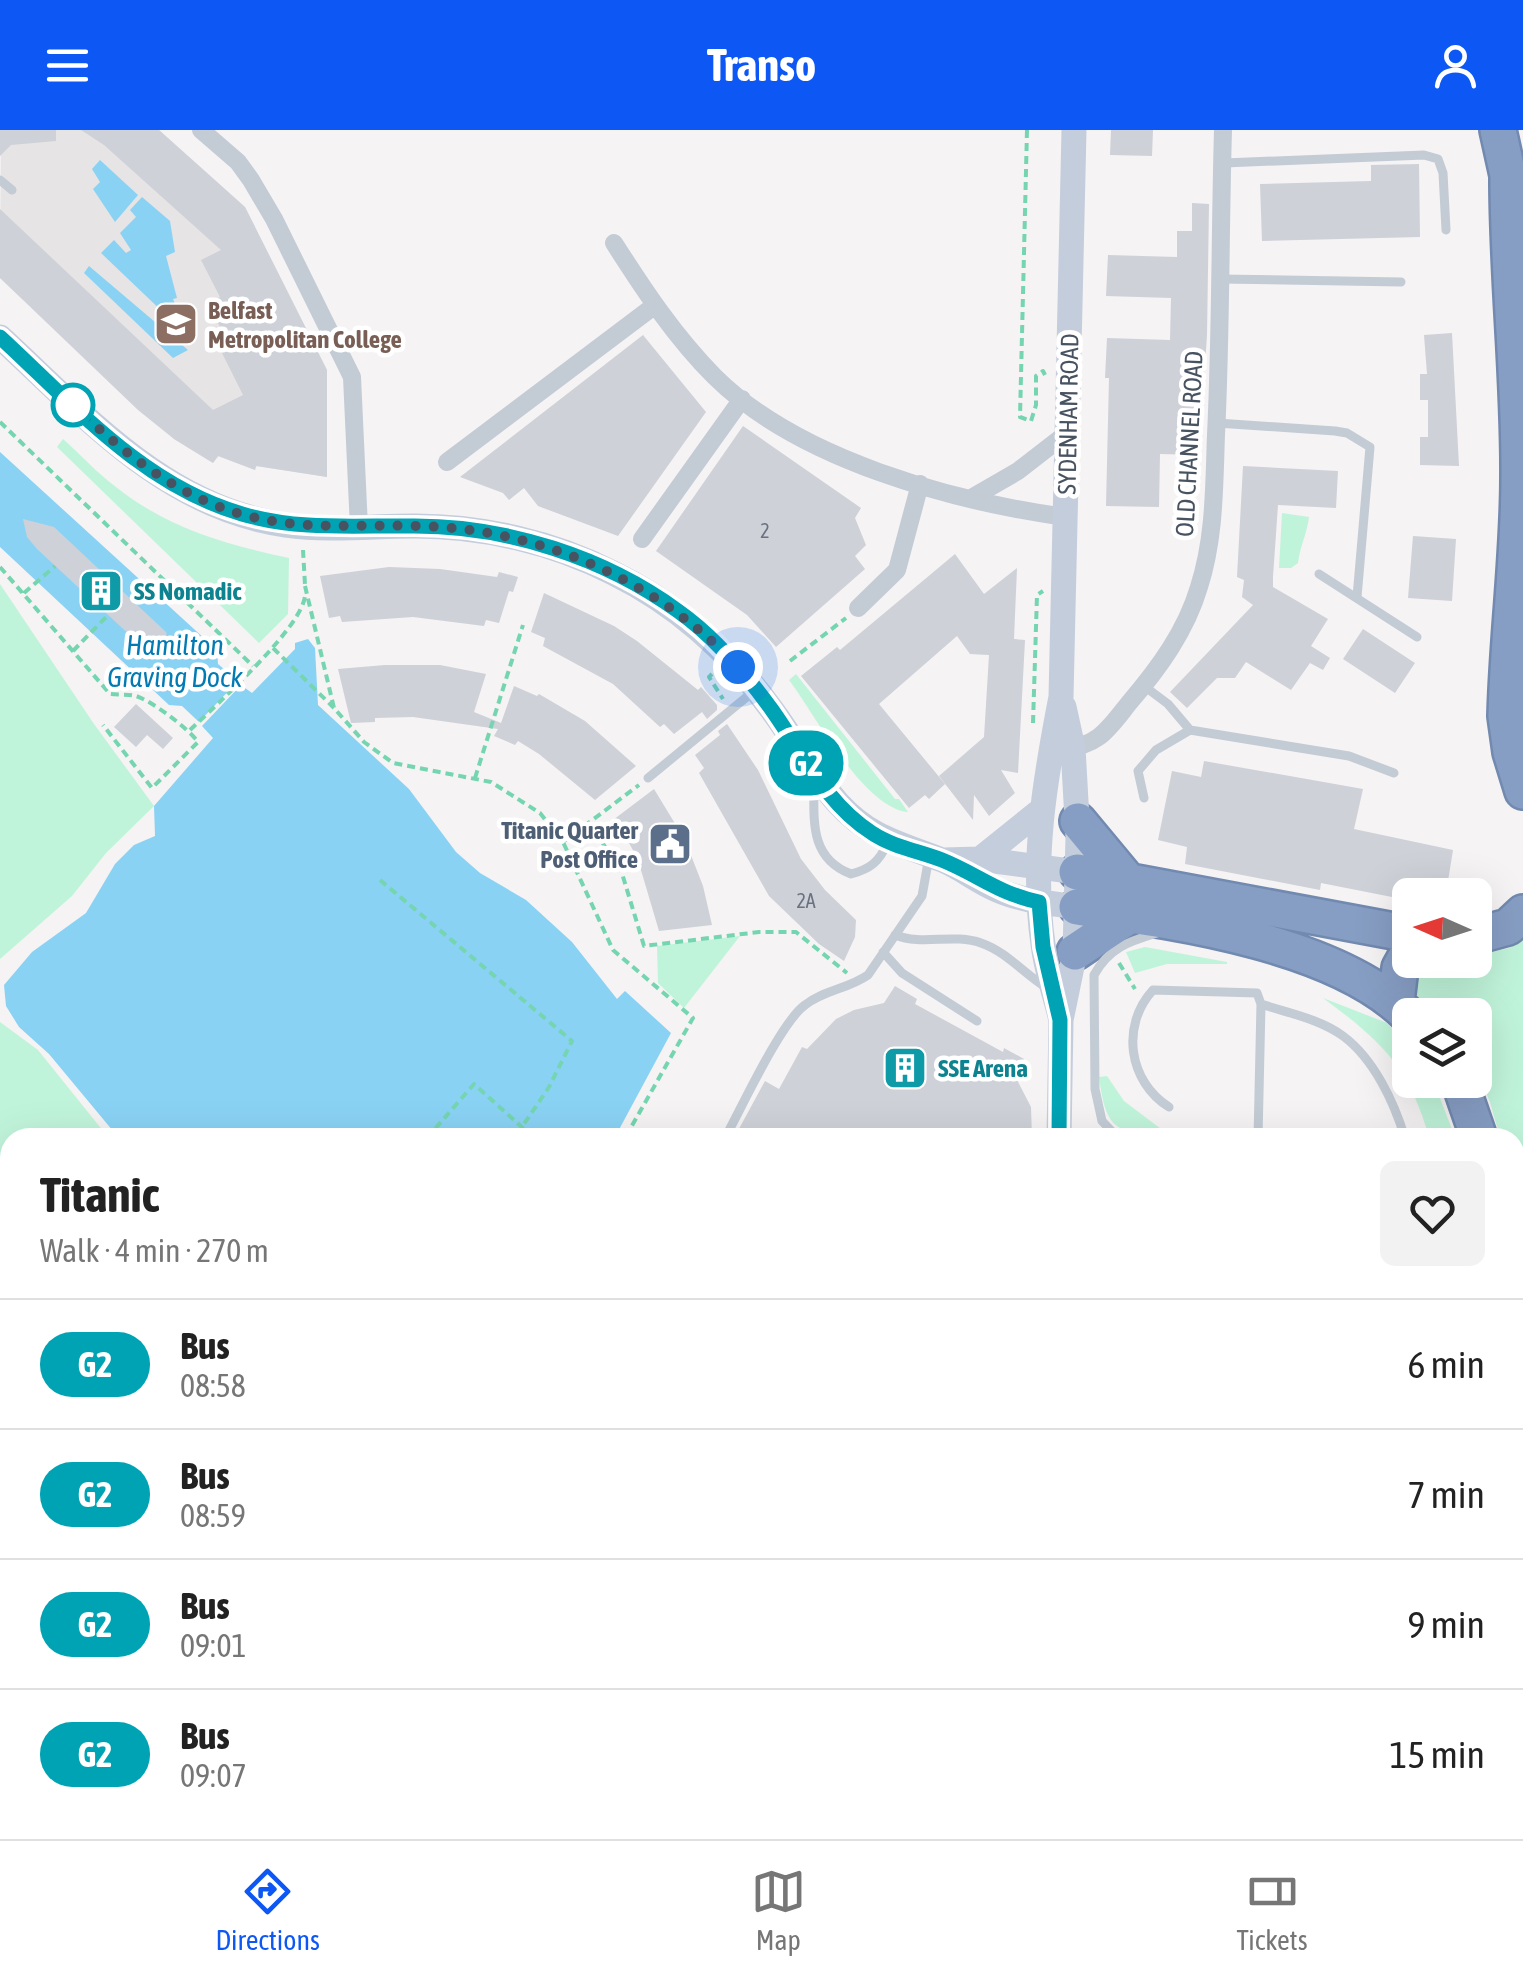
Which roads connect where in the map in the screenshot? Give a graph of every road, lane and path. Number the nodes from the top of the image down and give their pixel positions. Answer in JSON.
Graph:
{"nodes":[{"id":1,"x":201,"y":130,"type":"edge"},
{"id":2,"x":1027,"y":130,"type":"edge"},
{"id":3,"x":1074,"y":130,"type":"edge"},
{"id":4,"x":1222,"y":130,"type":"edge"},
{"id":5,"x":1498,"y":130,"type":"edge"},
{"id":6,"x":1222,"y":163,"type":"junction"},
{"id":7,"x":1508,"y":179,"type":"junction"},
{"id":8,"x":0,"y":180,"type":"edge"},
{"id":9,"x":12,"y":190,"type":"dead end"},
{"id":10,"x":1446,"y":230,"type":"dead end"},
{"id":11,"x":1523,"y":237,"type":"edge"},
{"id":12,"x":614,"y":243,"type":"dead end"},
{"id":13,"x":1220,"y":280,"type":"junction"},
{"id":14,"x":1401,"y":282,"type":"dead end"},
{"id":15,"x":654,"y":306,"type":"junction"},
{"id":16,"x":0,"y":337,"type":"edge"},
{"id":17,"x":742,"y":399,"type":"junction"},
{"id":18,"x":0,"y":422,"type":"edge"},
{"id":19,"x":1217,"y":422,"type":"junction"},
{"id":20,"x":1067,"y":423,"type":"junction"},
{"id":21,"x":447,"y":462,"type":"dead end"},
{"id":22,"x":920,"y":484,"type":"junction"},
{"id":23,"x":973,"y":498,"type":"junction"},
{"id":24,"x":1065,"y":517,"type":"junction"},
{"id":25,"x":359,"y":528,"type":"junction"},
{"id":26,"x":642,"y":539,"type":"dead end"},
{"id":27,"x":303,"y":550,"type":"dead end"},
{"id":28,"x":55,"y":566,"type":"dead end"},
{"id":29,"x":0,"y":567,"type":"edge"},
{"id":30,"x":1319,"y":574,"type":"dead end"},
{"id":31,"x":305,"y":586,"type":"junction"},
{"id":32,"x":24,"y":593,"type":"junction"},
{"id":33,"x":1037,"y":595,"type":"dead end"},
{"id":34,"x":1356,"y":597,"type":"junction"},
{"id":35,"x":858,"y":608,"type":"joint"},
{"id":36,"x":108,"y":615,"type":"dead end"},
{"id":37,"x":523,"y":626,"type":"dead end"},
{"id":38,"x":1417,"y":636,"type":"dead end"},
{"id":39,"x":272,"y":647,"type":"junction"},
{"id":40,"x":73,"y":651,"type":"junction"},
{"id":41,"x":790,"y":661,"type":"dead end"},
{"id":42,"x":254,"y":666,"type":"junction"},
{"id":43,"x":709,"y":677,"type":"dead end"},
{"id":44,"x":1144,"y":686,"type":"junction"},
{"id":45,"x":756,"y":690,"type":"junction"},
{"id":46,"x":334,"y":708,"type":"junction"},
{"id":47,"x":731,"y":711,"type":"junction"},
{"id":48,"x":103,"y":725,"type":"dead end"},
{"id":49,"x":1032,"y":725,"type":"dead end"},
{"id":50,"x":190,"y":730,"type":"junction"},
{"id":51,"x":1190,"y":730,"type":"junction"},
{"id":52,"x":1065,"y":743,"type":"junction"},
{"id":53,"x":1394,"y":773,"type":"dead end"},
{"id":54,"x":814,"y":775,"type":"junction"},
{"id":55,"x":475,"y":778,"type":"junction"},
{"id":56,"x":648,"y":778,"type":"joint"},
{"id":57,"x":1523,"y":790,"type":"edge"},
{"id":58,"x":1144,"y":798,"type":"dead end"},
{"id":59,"x":1040,"y":810,"type":"junction"},
{"id":60,"x":1078,"y":820,"type":"junction"},
{"id":61,"x":588,"y":822,"type":"junction"},
{"id":62,"x":563,"y":842,"type":"junction"},
{"id":63,"x":888,"y":842,"type":"junction"},
{"id":64,"x":936,"y":858,"type":"junction"},
{"id":65,"x":980,"y":859,"type":"junction"},
{"id":66,"x":380,"y":880,"type":"dead end"},
{"id":67,"x":1127,"y":880,"type":"junction"},
{"id":68,"x":1058,"y":887,"type":"junction"},
{"id":69,"x":1523,"y":912,"type":"edge"},
{"id":70,"x":1129,"y":916,"type":"junction"},
{"id":71,"x":1182,"y":926,"type":"junction"},
{"id":72,"x":1392,"y":931,"type":"edge"},
{"id":73,"x":1492,"y":931,"type":"edge"},
{"id":74,"x":896,"y":935,"type":"junction"},
{"id":75,"x":884,"y":952,"type":"junction"},
{"id":76,"x":1075,"y":952,"type":"junction"},
{"id":77,"x":1117,"y":960,"type":"dead end"},
{"id":78,"x":859,"y":982,"type":"junction"},
{"id":79,"x":1058,"y":989,"type":"junction"},
{"id":80,"x":1142,"y":1002,"type":"junction"},
{"id":81,"x":1392,"y":1002,"type":"edge"},
{"id":82,"x":1261,"y":1004,"type":"junction"},
{"id":83,"x":977,"y":1021,"type":"dead end"},
{"id":84,"x":1468,"y":1098,"type":"edge"},
{"id":85,"x":1169,"y":1107,"type":"dead end"},
{"id":86,"x":522,"y":1126,"type":"joint"},
{"id":87,"x":436,"y":1128,"type":"edge"},
{"id":88,"x":631,"y":1128,"type":"edge"},
{"id":89,"x":730,"y":1128,"type":"edge"},
{"id":90,"x":1059,"y":1128,"type":"edge"},
{"id":91,"x":1109,"y":1128,"type":"edge"},
{"id":92,"x":1258,"y":1128,"type":"edge"},
{"id":93,"x":1402,"y":1128,"type":"edge"},
{"id":94,"x":1476,"y":1128,"type":"edge"}],
"edges":[{"from":1,"to":25,"type":"street"},
{"from":2,"to":20,"type":"path"},
{"from":3,"to":20,"type":"street","name":"SYDENHAM ROAD"},
{"from":4,"to":6,"type":"street","name":"OLD CHANNEL ROAD"},
{"from":5,"to":7,"type":"highway"},
{"from":6,"to":10,"type":"lane"},
{"from":6,"to":13,"type":"street","name":"OLD CHANNEL ROAD"},
{"from":7,"to":11,"type":"highway"},
{"from":7,"to":57,"type":"highway"},
{"from":8,"to":9,"type":"lane"},
{"from":12,"to":15,"type":"street"},
{"from":13,"to":14,"type":"lane"},
{"from":13,"to":19,"type":"street","name":"OLD CHANNEL ROAD"},
{"from":15,"to":17,"type":"street"},
{"from":15,"to":21,"type":"street"},
{"from":16,"to":25,"type":"street"},
{"from":17,"to":22,"type":"street"},
{"from":17,"to":26,"type":"street"},
{"from":18,"to":42,"type":"path"},
{"from":19,"to":34,"type":"lane"},
{"from":19,"to":44,"type":"street","name":"OLD CHANNEL ROAD"},
{"from":20,"to":23,"type":"street"},
{"from":20,"to":24,"type":"street","name":"SYDENHAM ROAD"},
{"from":22,"to":23,"type":"street"},
{"from":22,"to":35,"type":"street"},
{"from":23,"to":24,"type":"street"},
{"from":24,"to":52,"type":"street","name":"SYDENHAM ROAD"},
{"from":25,"to":45,"type":"street"},
{"from":27,"to":31,"type":"path"},
{"from":28,"to":32,"type":"path"},
{"from":29,"to":32,"type":"path"},
{"from":30,"to":34,"type":"lane"},
{"from":31,"to":39,"type":"path"},
{"from":31,"to":46,"type":"path"},
{"from":32,"to":40,"type":"path"},
{"from":33,"to":49,"type":"path"},
{"from":34,"to":38,"type":"lane"},
{"from":35,"to":41,"type":"path"},
{"from":36,"to":40,"type":"path"},
{"from":37,"to":55,"type":"path"},
{"from":39,"to":42,"type":"path"},
{"from":39,"to":46,"type":"path"},
{"from":40,"to":50,"type":"path"},
{"from":42,"to":50,"type":"path"},
{"from":43,"to":47,"type":"path"},
{"from":44,"to":51,"type":"lane"},
{"from":44,"to":52,"type":"street","name":"OLD CHANNEL ROAD"},
{"from":45,"to":47,"type":"lane"},
{"from":45,"to":54,"type":"street"},
{"from":46,"to":55,"type":"path"},
{"from":47,"to":56,"type":"lane"},
{"from":48,"to":50,"type":"path"},
{"from":51,"to":53,"type":"lane"},
{"from":51,"to":58,"type":"lane"},
{"from":52,"to":59,"type":"street","name":"SYDENHAM ROAD"},
{"from":52,"to":60,"type":"street","name":"SYDENHAM ROAD"},
{"from":52,"to":68,"type":"street"},
{"from":54,"to":63,"type":"street"},
{"from":54,"to":63,"type":"lane"},
{"from":55,"to":62,"type":"path"},
{"from":56,"to":61,"type":"path"},
{"from":59,"to":65,"type":"street"},
{"from":59,"to":68,"type":"street","name":"SYDENHAM ROAD"},
{"from":60,"to":67,"type":"highway"},
{"from":60,"to":68,"type":"street","name":"SYDENHAM ROAD"},
{"from":61,"to":62,"type":"path"},
{"from":61,"to":78,"type":"path"},
{"from":62,"to":88,"type":"path"},
{"from":63,"to":64,"type":"street"},
{"from":64,"to":65,"type":"street"},
{"from":64,"to":68,"type":"street"},
{"from":64,"to":74,"type":"lane"},
{"from":65,"to":68,"type":"street"},
{"from":66,"to":86,"type":"path"},
{"from":67,"to":68,"type":"highway"},
{"from":67,"to":72,"type":"highway"},
{"from":68,"to":70,"type":"highway"},
{"from":68,"to":76,"type":"street","name":"SYDENHAM ROAD"},
{"from":68,"to":79,"type":"street"},
{"from":69,"to":73,"type":"highway"},
{"from":70,"to":71,"type":"highway"},
{"from":70,"to":76,"type":"highway"},
{"from":71,"to":81,"type":"highway"},
{"from":71,"to":91,"type":"lane"},
{"from":74,"to":75,"type":"lane"},
{"from":74,"to":79,"type":"lane"},
{"from":75,"to":78,"type":"lane"},
{"from":75,"to":83,"type":"lane"},
{"from":76,"to":79,"type":"street","name":"SYDENHAM ROAD"},
{"from":77,"to":80,"type":"path"},
{"from":78,"to":89,"type":"lane"},
{"from":79,"to":90,"type":"street","name":"SYDENHAM ROAD"},
{"from":80,"to":82,"type":"lane"},
{"from":80,"to":85,"type":"lane"},
{"from":82,"to":92,"type":"lane"},
{"from":82,"to":93,"type":"lane"},
{"from":84,"to":94,"type":"highway"},
{"from":86,"to":87,"type":"path"}]}
